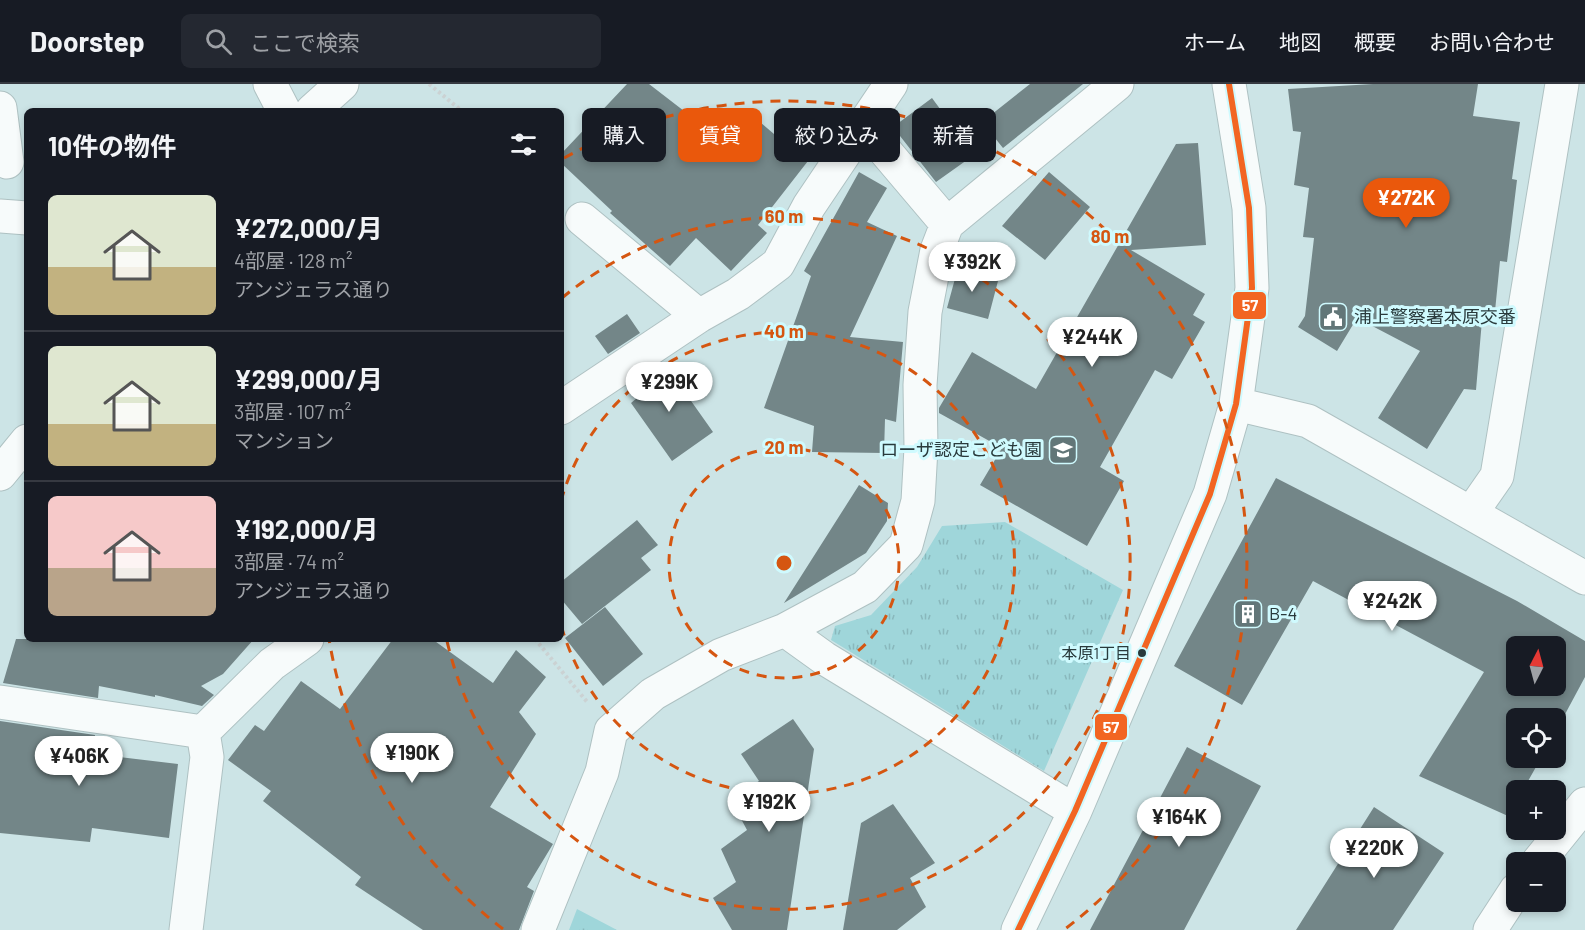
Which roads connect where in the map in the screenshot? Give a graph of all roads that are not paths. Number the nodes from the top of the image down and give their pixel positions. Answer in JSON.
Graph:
{"nodes":[{"id":1,"x":270,"y":84,"type":"edge"},
{"id":2,"x":342,"y":84,"type":"edge"},
{"id":3,"x":891,"y":84,"type":"edge"},
{"id":4,"x":1117,"y":84,"type":"edge"},
{"id":5,"x":1229,"y":84,"type":"edge"},
{"id":6,"x":1562,"y":84,"type":"edge"},
{"id":7,"x":0,"y":108,"type":"edge"},
{"id":8,"x":282,"y":108,"type":"edge"},
{"id":9,"x":315,"y":108,"type":"edge"},
{"id":10,"x":876,"y":108,"type":"edge"},
{"id":11,"x":7,"y":162,"type":"dead end"},
{"id":12,"x":839,"y":162,"type":"edge"},
{"id":13,"x":894,"y":162,"type":"edge"},
{"id":14,"x":0,"y":216,"type":"edge"},
{"id":15,"x":24,"y":218,"type":"edge"},
{"id":16,"x":582,"y":219,"type":"dead end"},
{"id":17,"x":947,"y":224,"type":"junction"},
{"id":18,"x":699,"y":316,"type":"junction"},
{"id":19,"x":1236,"y":404,"type":"junction"},
{"id":20,"x":564,"y":406,"type":"edge"},
{"id":21,"x":24,"y":445,"type":"edge"},
{"id":22,"x":0,"y":474,"type":"edge"},
{"id":23,"x":1472,"y":512,"type":"junction"},
{"id":24,"x":1585,"y":578,"type":"edge"},
{"id":25,"x":785,"y":630,"type":"junction"},
{"id":26,"x":303,"y":642,"type":"edge"},
{"id":27,"x":0,"y":702,"type":"edge"},
{"id":28,"x":203,"y":732,"type":"junction"},
{"id":29,"x":1585,"y":804,"type":"edge"},
{"id":30,"x":1075,"y":811,"type":"junction"},
{"id":31,"x":1546,"y":852,"type":"edge"},
{"id":32,"x":1506,"y":905,"type":"edge"},
{"id":33,"x":186,"y":930,"type":"edge"},
{"id":34,"x":538,"y":930,"type":"edge"},
{"id":35,"x":1018,"y":930,"type":"edge"},
{"id":36,"x":1490,"y":930,"type":"edge"}],
"edges":[{"from":1,"to":8,"type":"street"},
{"from":2,"to":9,"type":"street"},
{"from":3,"to":10,"type":"street"},
{"from":4,"to":17,"type":"street"},
{"from":5,"to":19,"type":"street"},
{"from":6,"to":23,"type":"street"},
{"from":7,"to":11,"type":"street"},
{"from":12,"to":18,"type":"street"},
{"from":13,"to":17,"type":"street"},
{"from":14,"to":15,"type":"street"},
{"from":16,"to":18,"type":"street"},
{"from":17,"to":25,"type":"street"},
{"from":18,"to":20,"type":"street"},
{"from":19,"to":23,"type":"street"},
{"from":19,"to":30,"type":"street"},
{"from":21,"to":22,"type":"street"},
{"from":23,"to":24,"type":"street"},
{"from":25,"to":30,"type":"street"},
{"from":25,"to":34,"type":"street"},
{"from":26,"to":28,"type":"street"},
{"from":27,"to":28,"type":"street"},
{"from":28,"to":33,"type":"street"},
{"from":29,"to":31,"type":"street"},
{"from":30,"to":35,"type":"street"},
{"from":32,"to":36,"type":"street"}]}
